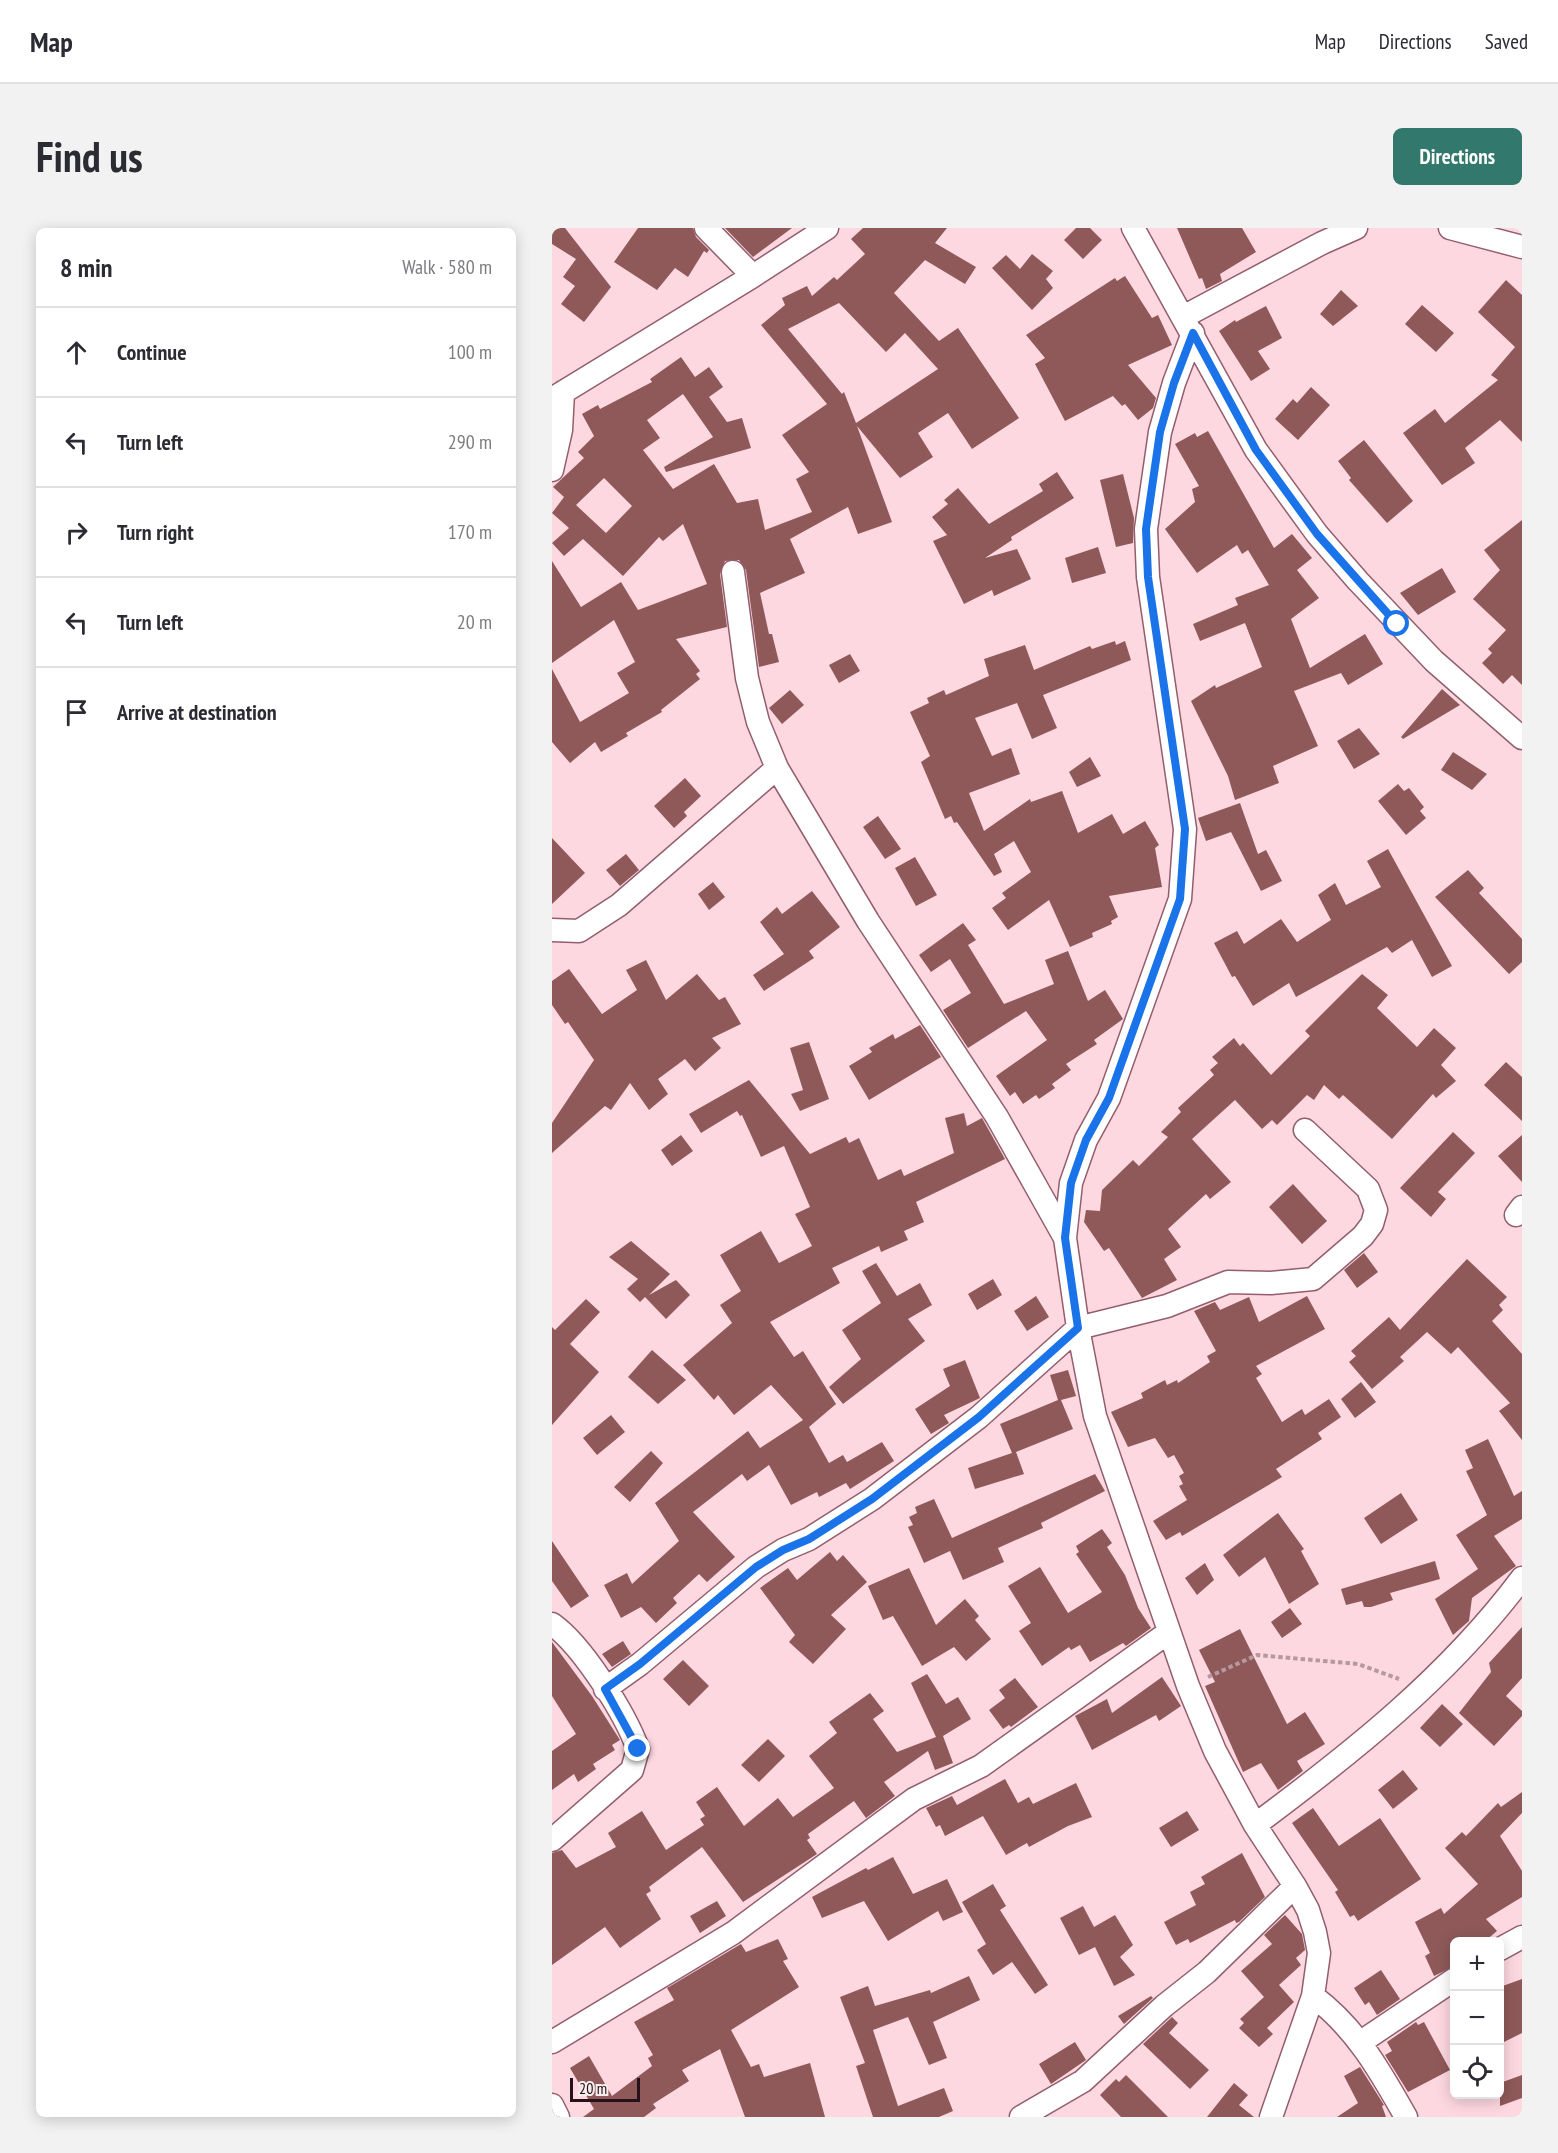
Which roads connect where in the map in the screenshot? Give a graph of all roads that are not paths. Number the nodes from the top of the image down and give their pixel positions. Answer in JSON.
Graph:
{"nodes":[{"id":1,"x":706,"y":228,"type":"edge"},
{"id":2,"x":827,"y":228,"type":"edge"},
{"id":3,"x":1132,"y":228,"type":"edge"},
{"id":4,"x":1356,"y":228,"type":"edge"},
{"id":5,"x":1450,"y":228,"type":"edge"},
{"id":6,"x":1522,"y":247,"type":"edge"},
{"id":7,"x":753,"y":276,"type":"junction"},
{"id":8,"x":1188,"y":325,"type":"junction"},
{"id":9,"x":557,"y":395,"type":"edge"},
{"id":10,"x":552,"y":471,"type":"edge"},
{"id":11,"x":733,"y":572,"type":"dead end"},
{"id":12,"x":1522,"y":738,"type":"edge"},
{"id":13,"x":777,"y":768,"type":"junction"},
{"id":14,"x":552,"y":930,"type":"edge"},
{"id":15,"x":1305,"y":1130,"type":"dead end"},
{"id":16,"x":1065,"y":1238,"type":"junction"},
{"id":17,"x":1078,"y":1328,"type":"junction"},
{"id":18,"x":1522,"y":1578,"type":"edge"},
{"id":19,"x":552,"y":1624,"type":"edge"},
{"id":20,"x":1169,"y":1632,"type":"junction"},
{"id":21,"x":605,"y":1689,"type":"junction"},
{"id":22,"x":1255,"y":1826,"type":"junction"},
{"id":23,"x":552,"y":1840,"type":"edge"},
{"id":24,"x":1296,"y":1886,"type":"junction"},
{"id":25,"x":1522,"y":1937,"type":"edge"},
{"id":26,"x":1504,"y":1947,"type":"edge"},
{"id":27,"x":1450,"y":1982,"type":"edge"},
{"id":28,"x":1313,"y":1996,"type":"junction"},
{"id":29,"x":552,"y":2042,"type":"edge"},
{"id":30,"x":1362,"y":2042,"type":"junction"},
{"id":31,"x":552,"y":2105,"type":"edge"},
{"id":32,"x":558,"y":2117,"type":"edge"},
{"id":33,"x":1021,"y":2117,"type":"edge"},
{"id":34,"x":1271,"y":2117,"type":"edge"},
{"id":35,"x":1406,"y":2117,"type":"edge"}],
"edges":[{"from":1,"to":7,"type":"street"},
{"from":2,"to":7,"type":"street"},
{"from":3,"to":8,"type":"street"},
{"from":4,"to":8,"type":"street"},
{"from":5,"to":6,"type":"street"},
{"from":7,"to":9,"type":"street"},
{"from":8,"to":12,"type":"street"},
{"from":8,"to":16,"type":"street"},
{"from":9,"to":10,"type":"street"},
{"from":11,"to":13,"type":"street"},
{"from":13,"to":14,"type":"street"},
{"from":13,"to":16,"type":"street"},
{"from":15,"to":17,"type":"street"},
{"from":16,"to":17,"type":"street"},
{"from":17,"to":20,"type":"street"},
{"from":17,"to":21,"type":"street"},
{"from":18,"to":22,"type":"street"},
{"from":19,"to":21,"type":"street"},
{"from":20,"to":22,"type":"street"},
{"from":20,"to":29,"type":"street"},
{"from":21,"to":23,"type":"street"},
{"from":22,"to":24,"type":"street"},
{"from":24,"to":28,"type":"street"},
{"from":24,"to":33,"type":"street"},
{"from":25,"to":26,"type":"street"},
{"from":27,"to":30,"type":"street"},
{"from":28,"to":30,"type":"street"},
{"from":28,"to":34,"type":"street"},
{"from":30,"to":35,"type":"street"},
{"from":31,"to":32,"type":"street"}]}
